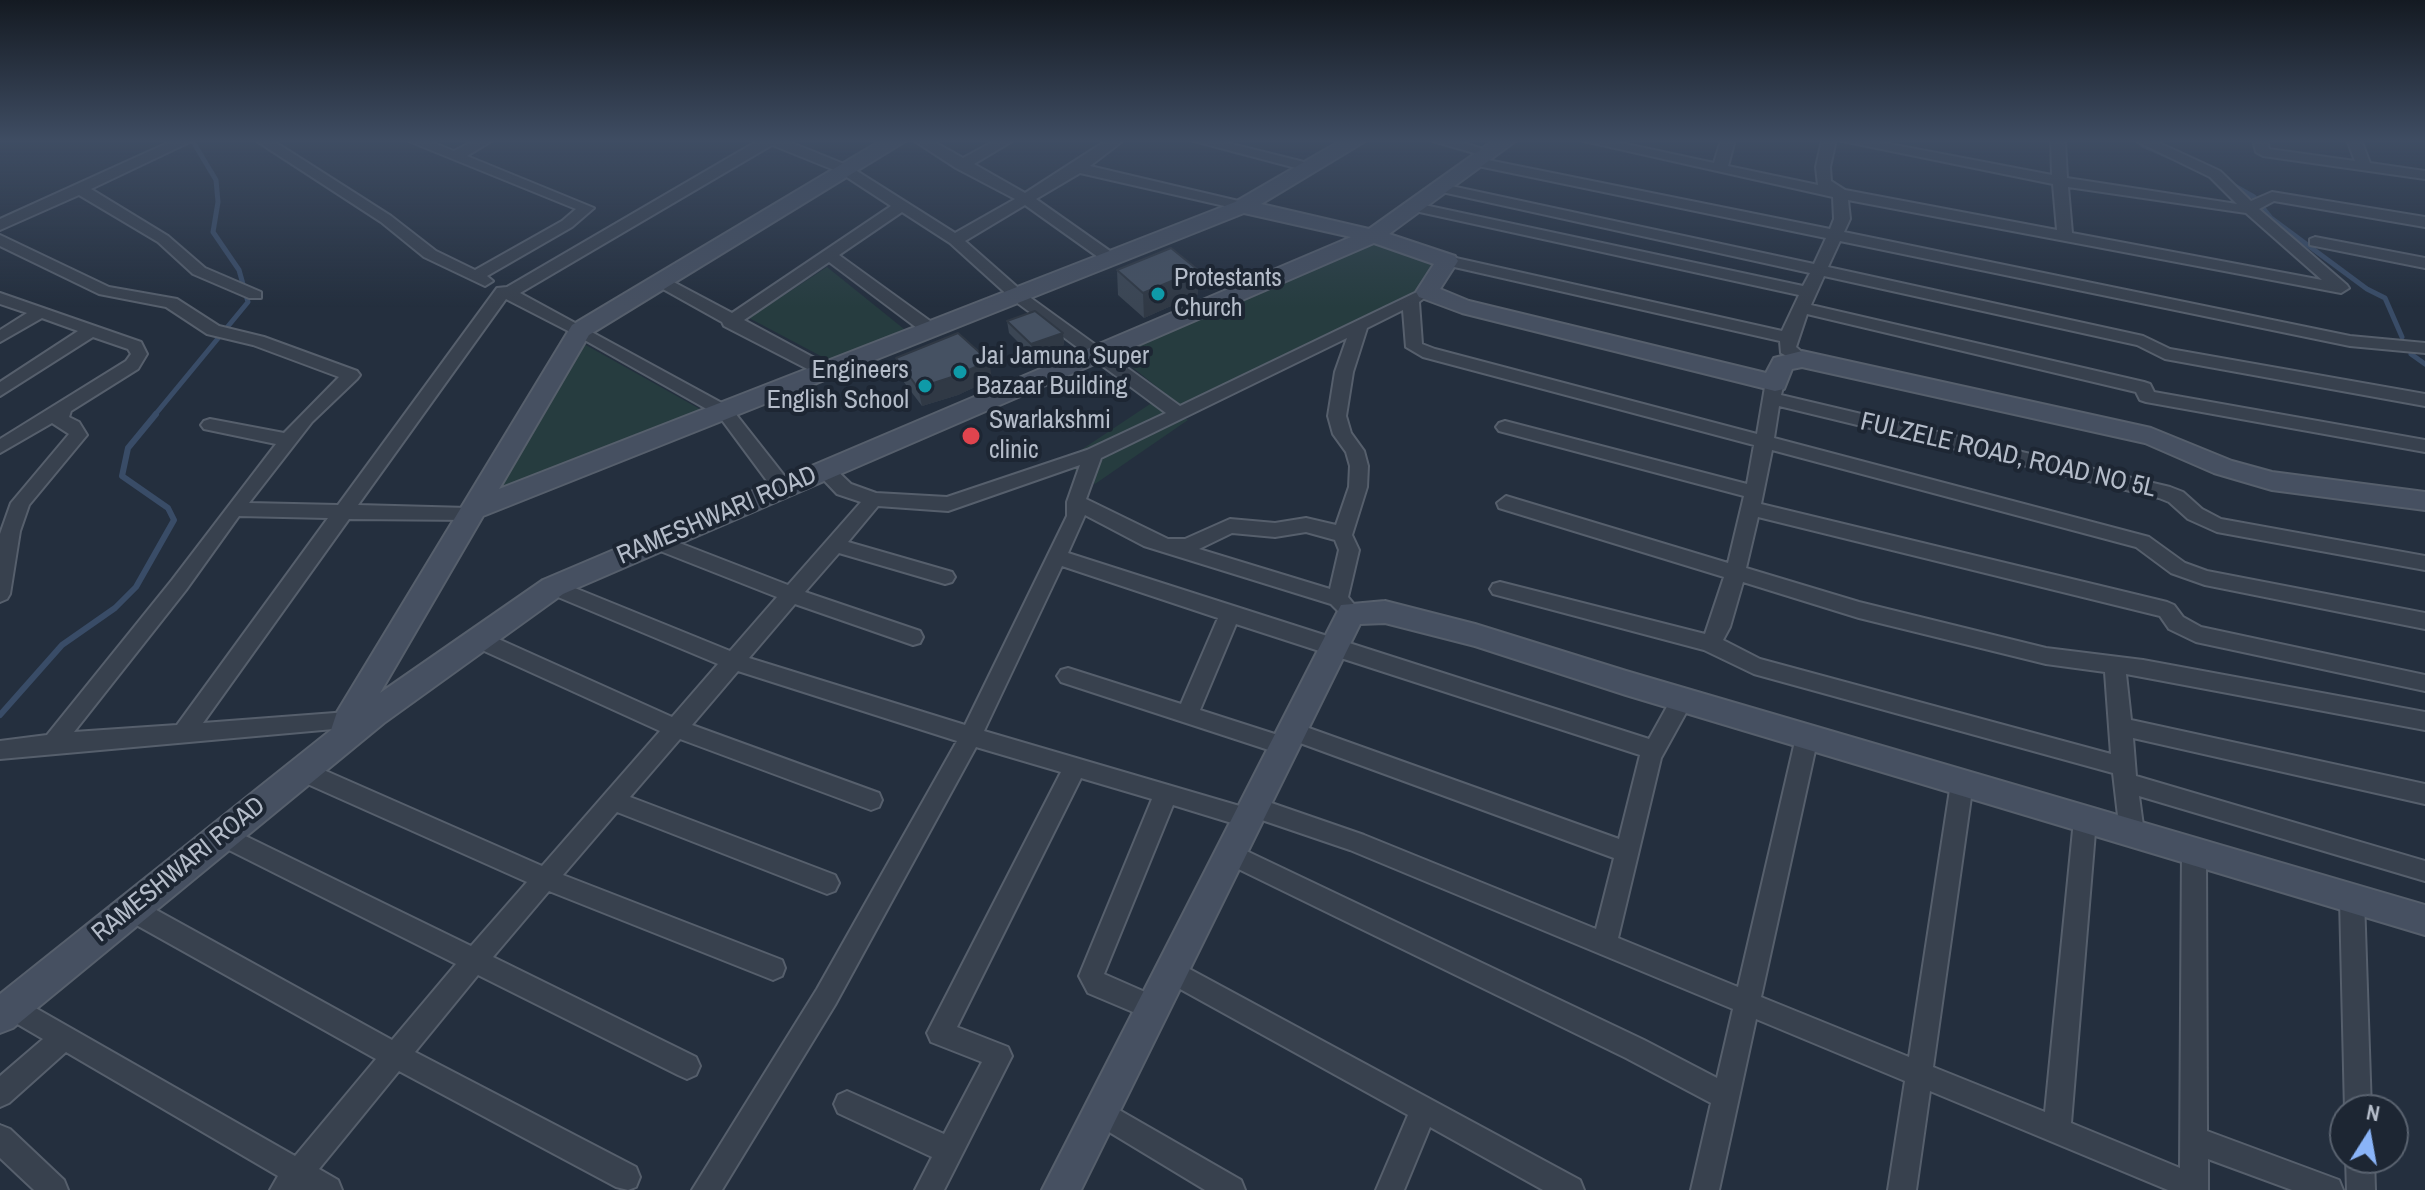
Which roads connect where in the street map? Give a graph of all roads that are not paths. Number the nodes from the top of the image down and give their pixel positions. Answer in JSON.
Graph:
{"nodes":[{"id":1,"x":69,"y":196,"type":"edge"},
{"id":2,"x":91,"y":196,"type":"edge"},
{"id":3,"x":349,"y":196,"type":"edge"},
{"id":4,"x":554,"y":196,"type":"edge"},
{"id":5,"x":674,"y":196,"type":"edge"},
{"id":6,"x":800,"y":196,"type":"edge"},
{"id":7,"x":885,"y":196,"type":"edge"},
{"id":8,"x":1019,"y":196,"type":"edge"},
{"id":9,"x":1032,"y":196,"type":"edge"},
{"id":10,"x":1197,"y":196,"type":"edge"},
{"id":11,"x":1261,"y":196,"type":"edge"},
{"id":12,"x":1431,"y":196,"type":"edge"},
{"id":13,"x":1476,"y":196,"type":"edge"},
{"id":14,"x":1669,"y":196,"type":"edge"},
{"id":15,"x":1840,"y":196,"type":"edge"},
{"id":16,"x":1848,"y":196,"type":"edge"},
{"id":17,"x":2061,"y":196,"type":"edge"},
{"id":18,"x":2152,"y":196,"type":"edge"},
{"id":19,"x":2237,"y":196,"type":"edge"},
{"id":20,"x":1026,"y":199,"type":"junction"},
{"id":21,"x":901,"y":206,"type":"junction"},
{"id":22,"x":1242,"y":206,"type":"junction"},
{"id":23,"x":1415,"y":207,"type":"junction"},
{"id":24,"x":2249,"y":208,"type":"junction"},
{"id":25,"x":2425,"y":222,"type":"edge"},
{"id":26,"x":0,"y":225,"type":"edge"},
{"id":27,"x":1373,"y":236,"type":"junction"},
{"id":28,"x":1834,"y":236,"type":"junction"},
{"id":29,"x":2065,"y":236,"type":"junction"},
{"id":30,"x":0,"y":240,"type":"edge"},
{"id":31,"x":955,"y":240,"type":"junction"},
{"id":32,"x":2315,"y":242,"type":"dead end"},
{"id":33,"x":828,"y":254,"type":"junction"},
{"id":34,"x":1111,"y":259,"type":"junction"},
{"id":35,"x":1447,"y":261,"type":"junction"},
{"id":36,"x":2423,"y":267,"type":"edge"},
{"id":37,"x":1817,"y":270,"type":"junction"},
{"id":38,"x":476,"y":276,"type":"junction"},
{"id":39,"x":660,"y":281,"type":"junction"},
{"id":40,"x":247,"y":291,"type":"dead end"},
{"id":41,"x":505,"y":292,"type":"junction"},
{"id":42,"x":1018,"y":296,"type":"junction"},
{"id":43,"x":1419,"y":296,"type":"junction"},
{"id":44,"x":0,"y":298,"type":"edge"},
{"id":45,"x":1805,"y":300,"type":"junction"},
{"id":46,"x":39,"y":313,"type":"junction"},
{"id":47,"x":730,"y":322,"type":"junction"},
{"id":48,"x":1360,"y":325,"type":"junction"},
{"id":49,"x":580,"y":330,"type":"junction"},
{"id":50,"x":931,"y":330,"type":"junction"},
{"id":51,"x":90,"y":331,"type":"junction"},
{"id":52,"x":0,"y":337,"type":"edge"},
{"id":53,"x":1789,"y":338,"type":"junction"},
{"id":54,"x":2420,"y":350,"type":"edge"},
{"id":55,"x":1099,"y":353,"type":"junction"},
{"id":56,"x":1802,"y":359,"type":"junction"},
{"id":57,"x":827,"y":372,"type":"junction"},
{"id":58,"x":0,"y":390,"type":"edge"},
{"id":59,"x":1773,"y":391,"type":"junction"},
{"id":60,"x":2425,"y":400,"type":"edge"},
{"id":61,"x":63,"y":408,"type":"junction"},
{"id":62,"x":725,"y":412,"type":"junction"},
{"id":63,"x":1179,"y":414,"type":"junction"},
{"id":64,"x":210,"y":425,"type":"dead end"},
{"id":65,"x":1505,"y":427,"type":"dead end"},
{"id":66,"x":288,"y":440,"type":"junction"},
{"id":67,"x":1764,"y":443,"type":"junction"},
{"id":68,"x":2425,"y":446,"type":"edge"},
{"id":69,"x":0,"y":447,"type":"edge"},
{"id":70,"x":1093,"y":454,"type":"junction"},
{"id":71,"x":825,"y":470,"type":"junction"},
{"id":72,"x":783,"y":488,"type":"junction"},
{"id":73,"x":874,"y":499,"type":"junction"},
{"id":74,"x":1752,"y":500,"type":"junction"},
{"id":75,"x":2425,"y":501,"type":"edge"},
{"id":76,"x":1076,"y":502,"type":"junction"},
{"id":77,"x":1506,"y":503,"type":"dead end"},
{"id":78,"x":234,"y":509,"type":"junction"},
{"id":79,"x":341,"y":512,"type":"junction"},
{"id":80,"x":471,"y":512,"type":"junction"},
{"id":81,"x":1342,"y":535,"type":"junction"},
{"id":82,"x":657,"y":542,"type":"junction"},
{"id":83,"x":1165,"y":544,"type":"junction"},
{"id":84,"x":836,"y":545,"type":"junction"},
{"id":85,"x":1057,"y":557,"type":"junction"},
{"id":86,"x":2425,"y":563,"type":"edge"},
{"id":87,"x":1735,"y":574,"type":"junction"},
{"id":88,"x":945,"y":577,"type":"dead end"},
{"id":89,"x":553,"y":587,"type":"junction"},
{"id":90,"x":1500,"y":589,"type":"dead end"},
{"id":91,"x":0,"y":594,"type":"edge"},
{"id":92,"x":792,"y":595,"type":"junction"},
{"id":93,"x":1345,"y":606,"type":"junction"},
{"id":94,"x":1229,"y":616,"type":"junction"},
{"id":95,"x":2425,"y":621,"type":"edge"},
{"id":96,"x":913,"y":637,"type":"dead end"},
{"id":97,"x":478,"y":639,"type":"junction"},
{"id":98,"x":1710,"y":643,"type":"junction"},
{"id":99,"x":1334,"y":647,"type":"junction"},
{"id":100,"x":735,"y":662,"type":"junction"},
{"id":101,"x":2115,"y":665,"type":"junction"},
{"id":102,"x":1068,"y":676,"type":"dead end"},
{"id":103,"x":2425,"y":683,"type":"edge"},
{"id":104,"x":1682,"y":700,"type":"junction"},
{"id":105,"x":1187,"y":714,"type":"junction"},
{"id":106,"x":2425,"y":721,"type":"edge"},
{"id":107,"x":2121,"y":727,"type":"junction"},
{"id":108,"x":346,"y":728,"type":"junction"},
{"id":109,"x":676,"y":728,"type":"junction"},
{"id":110,"x":184,"y":732,"type":"junction"},
{"id":111,"x":971,"y":736,"type":"junction"},
{"id":112,"x":1807,"y":737,"type":"junction"},
{"id":113,"x":1288,"y":738,"type":"junction"},
{"id":114,"x":53,"y":743,"type":"junction"},
{"id":115,"x":0,"y":750,"type":"edge"},
{"id":116,"x":1654,"y":750,"type":"junction"},
{"id":117,"x":1075,"y":767,"type":"junction"},
{"id":118,"x":302,"y":771,"type":"junction"},
{"id":119,"x":2124,"y":774,"type":"junction"},
{"id":120,"x":1962,"y":783,"type":"junction"},
{"id":121,"x":1166,"y":794,"type":"junction"},
{"id":122,"x":2425,"y":794,"type":"edge"},
{"id":123,"x":613,"y":800,"type":"junction"},
{"id":124,"x":871,"y":800,"type":"dead end"},
{"id":125,"x":1251,"y":812,"type":"junction"},
{"id":126,"x":2085,"y":820,"type":"junction"},
{"id":127,"x":2132,"y":833,"type":"junction"},
{"id":128,"x":221,"y":835,"type":"junction"},
{"id":129,"x":1627,"y":852,"type":"junction"},
{"id":130,"x":2194,"y":852,"type":"junction"},
{"id":131,"x":1230,"y":854,"type":"junction"},
{"id":132,"x":2425,"y":871,"type":"edge"},
{"id":133,"x":546,"y":879,"type":"junction"},
{"id":134,"x":827,"y":883,"type":"dead end"},
{"id":135,"x":2352,"y":899,"type":"junction"},
{"id":136,"x":131,"y":909,"type":"junction"},
{"id":137,"x":2425,"y":920,"type":"edge"},
{"id":138,"x":1604,"y":944,"type":"junction"},
{"id":139,"x":474,"y":961,"type":"junction"},
{"id":140,"x":773,"y":968,"type":"dead end"},
{"id":141,"x":1171,"y":971,"type":"junction"},
{"id":142,"x":1747,"y":1002,"type":"junction"},
{"id":143,"x":1152,"y":1008,"type":"junction"},
{"id":144,"x":6,"y":1011,"type":"edge"},
{"id":145,"x":64,"y":1037,"type":"junction"},
{"id":146,"x":396,"y":1056,"type":"junction"},
{"id":147,"x":687,"y":1066,"type":"dead end"},
{"id":148,"x":1917,"y":1072,"type":"junction"},
{"id":149,"x":0,"y":1094,"type":"edge"},
{"id":150,"x":2358,"y":1094,"type":"edge"},
{"id":151,"x":1726,"y":1097,"type":"junction"},
{"id":152,"x":847,"y":1104,"type":"dead end"},
{"id":153,"x":1424,"y":1109,"type":"junction"},
{"id":154,"x":1100,"y":1112,"type":"junction"},
{"id":155,"x":2057,"y":1130,"type":"junction"},
{"id":156,"x":0,"y":1139,"type":"edge"},
{"id":157,"x":2194,"y":1140,"type":"junction"},
{"id":158,"x":948,"y":1150,"type":"junction"},
{"id":159,"x":626,"y":1177,"type":"dead end"},
{"id":160,"x":292,"y":1182,"type":"edge"},
{"id":161,"x":2194,"y":1188,"type":"edge"},
{"id":162,"x":54,"y":1190,"type":"edge"},
{"id":163,"x":328,"y":1190,"type":"edge"},
{"id":164,"x":706,"y":1190,"type":"edge"},
{"id":165,"x":929,"y":1190,"type":"edge"},
{"id":166,"x":1061,"y":1190,"type":"edge"},
{"id":167,"x":1231,"y":1190,"type":"edge"},
{"id":168,"x":1390,"y":1190,"type":"edge"},
{"id":169,"x":1570,"y":1190,"type":"edge"},
{"id":170,"x":1705,"y":1190,"type":"edge"},
{"id":171,"x":1902,"y":1190,"type":"edge"},
{"id":172,"x":2329,"y":1190,"type":"edge"}],
"edges":[{"from":1,"to":26,"type":"street"},
{"from":2,"to":40,"type":"street"},
{"from":3,"to":38,"type":"street"},
{"from":4,"to":38,"type":"street"},
{"from":5,"to":41,"type":"street"},
{"from":6,"to":39,"type":"street"},
{"from":7,"to":21,"type":"street"},
{"from":8,"to":20,"type":"street"},
{"from":9,"to":20,"type":"street"},
{"from":10,"to":22,"type":"street"},
{"from":11,"to":22,"type":"street"},
{"from":12,"to":23,"type":"street","name":"RAMESHWARI ROAD"},
{"from":13,"to":37,"type":"street"},
{"from":14,"to":28,"type":"street"},
{"from":15,"to":28,"type":"street"},
{"from":16,"to":29,"type":"street"},
{"from":17,"to":29,"type":"street"},
{"from":18,"to":24,"type":"street"},
{"from":19,"to":24,"type":"street"},
{"from":20,"to":31,"type":"street"},
{"from":20,"to":34,"type":"street"},
{"from":21,"to":31,"type":"street"},
{"from":21,"to":33,"type":"street"},
{"from":22,"to":27,"type":"street"},
{"from":22,"to":34,"type":"street"},
{"from":23,"to":27,"type":"street","name":"RAMESHWARI ROAD"},
{"from":23,"to":45,"type":"street"},
{"from":24,"to":25,"type":"street"},
{"from":24,"to":29,"type":"street"},
{"from":27,"to":35,"type":"street"},
{"from":27,"to":55,"type":"street","name":"RAMESHWARI ROAD"},
{"from":28,"to":37,"type":"street"},
{"from":28,"to":54,"type":"street"},
{"from":30,"to":66,"type":"street"},
{"from":31,"to":42,"type":"street"},
{"from":32,"to":36,"type":"street"},
{"from":33,"to":47,"type":"street"},
{"from":33,"to":50,"type":"street"},
{"from":34,"to":42,"type":"street"},
{"from":35,"to":43,"type":"street"},
{"from":35,"to":53,"type":"street"},
{"from":37,"to":45,"type":"street"},
{"from":37,"to":60,"type":"street"},
{"from":38,"to":41,"type":"street"},
{"from":39,"to":47,"type":"street"},
{"from":39,"to":49,"type":"street"},
{"from":41,"to":49,"type":"street"},
{"from":41,"to":79,"type":"street"},
{"from":42,"to":50,"type":"street"},
{"from":42,"to":55,"type":"street"},
{"from":43,"to":48,"type":"street"},
{"from":43,"to":59,"type":"street"},
{"from":43,"to":67,"type":"street"},
{"from":44,"to":46,"type":"street"},
{"from":45,"to":53,"type":"street"},
{"from":45,"to":68,"type":"street"},
{"from":46,"to":51,"type":"street"},
{"from":46,"to":52,"type":"street"},
{"from":47,"to":57,"type":"street"},
{"from":48,"to":63,"type":"street"},
{"from":48,"to":81,"type":"street"},
{"from":49,"to":62,"type":"street"},
{"from":49,"to":80,"type":"street"},
{"from":50,"to":57,"type":"street"},
{"from":51,"to":58,"type":"street"},
{"from":51,"to":61,"type":"street"},
{"from":53,"to":56,"type":"street"},
{"from":55,"to":63,"type":"street"},
{"from":55,"to":71,"type":"street","name":"RAMESHWARI ROAD"},
{"from":56,"to":59,"type":"street"},
{"from":56,"to":75,"type":"street"},
{"from":57,"to":62,"type":"street"},
{"from":59,"to":67,"type":"street"},
{"from":59,"to":86,"type":"street","name":"FULZELE ROAD, ROAD NO 5L"},
{"from":61,"to":69,"type":"street"},
{"from":61,"to":91,"type":"street"},
{"from":62,"to":72,"type":"street"},
{"from":62,"to":80,"type":"street"},
{"from":63,"to":70,"type":"street"},
{"from":64,"to":66,"type":"street"},
{"from":65,"to":74,"type":"street"},
{"from":66,"to":78,"type":"street"},
{"from":67,"to":74,"type":"street"},
{"from":67,"to":95,"type":"street"},
{"from":70,"to":73,"type":"street"},
{"from":70,"to":76,"type":"street"},
{"from":71,"to":72,"type":"street","name":"RAMESHWARI ROAD"},
{"from":71,"to":73,"type":"street"},
{"from":72,"to":82,"type":"street","name":"RAMESHWARI ROAD"},
{"from":73,"to":84,"type":"street"},
{"from":74,"to":87,"type":"street"},
{"from":74,"to":103,"type":"street"},
{"from":76,"to":83,"type":"street"},
{"from":76,"to":85,"type":"street"},
{"from":77,"to":87,"type":"street"},
{"from":78,"to":79,"type":"street"},
{"from":78,"to":114,"type":"street"},
{"from":79,"to":80,"type":"street"},
{"from":79,"to":110,"type":"street"},
{"from":80,"to":108,"type":"street"},
{"from":81,"to":83,"type":"street"},
{"from":81,"to":93,"type":"street"},
{"from":82,"to":89,"type":"street","name":"RAMESHWARI ROAD"},
{"from":82,"to":92,"type":"street"},
{"from":83,"to":93,"type":"street"},
{"from":84,"to":88,"type":"street"},
{"from":84,"to":92,"type":"street"},
{"from":85,"to":94,"type":"street"},
{"from":85,"to":111,"type":"street"},
{"from":87,"to":98,"type":"street"},
{"from":87,"to":101,"type":"street"},
{"from":89,"to":97,"type":"street","name":"RAMESHWARI ROAD"},
{"from":89,"to":100,"type":"street"},
{"from":90,"to":98,"type":"street"},
{"from":92,"to":96,"type":"street"},
{"from":92,"to":100,"type":"street"},
{"from":93,"to":99,"type":"street"},
{"from":93,"to":104,"type":"street"},
{"from":94,"to":99,"type":"street"},
{"from":94,"to":105,"type":"street"},
{"from":97,"to":108,"type":"street","name":"RAMESHWARI ROAD"},
{"from":97,"to":109,"type":"street"},
{"from":98,"to":119,"type":"street"},
{"from":99,"to":113,"type":"street"},
{"from":99,"to":116,"type":"street"},
{"from":100,"to":109,"type":"street"},
{"from":100,"to":111,"type":"street"},
{"from":101,"to":106,"type":"street"},
{"from":101,"to":107,"type":"street"},
{"from":102,"to":105,"type":"street"},
{"from":104,"to":112,"type":"street"},
{"from":104,"to":116,"type":"street"},
{"from":105,"to":113,"type":"street"},
{"from":107,"to":119,"type":"street"},
{"from":107,"to":122,"type":"street"},
{"from":108,"to":110,"type":"street"},
{"from":108,"to":118,"type":"street","name":"RAMESHWARI ROAD"},
{"from":109,"to":123,"type":"street"},
{"from":109,"to":124,"type":"street"},
{"from":110,"to":114,"type":"street"},
{"from":111,"to":117,"type":"street"},
{"from":111,"to":164,"type":"street"},
{"from":112,"to":120,"type":"street"},
{"from":112,"to":142,"type":"street"},
{"from":113,"to":125,"type":"street"},
{"from":113,"to":129,"type":"street"},
{"from":114,"to":115,"type":"street"},
{"from":116,"to":129,"type":"street"},
{"from":117,"to":121,"type":"street"},
{"from":117,"to":158,"type":"street"},
{"from":118,"to":128,"type":"street","name":"RAMESHWARI ROAD"},
{"from":118,"to":133,"type":"street"},
{"from":119,"to":127,"type":"street"},
{"from":119,"to":132,"type":"street"},
{"from":120,"to":126,"type":"street"},
{"from":120,"to":148,"type":"street"},
{"from":121,"to":125,"type":"street"},
{"from":121,"to":143,"type":"street"},
{"from":123,"to":133,"type":"street"},
{"from":123,"to":134,"type":"street"},
{"from":125,"to":131,"type":"street"},
{"from":125,"to":138,"type":"street"},
{"from":126,"to":127,"type":"street"},
{"from":126,"to":155,"type":"street"},
{"from":127,"to":130,"type":"street"},
{"from":128,"to":136,"type":"street","name":"RAMESHWARI ROAD"},
{"from":128,"to":139,"type":"street"},
{"from":129,"to":138,"type":"street"},
{"from":130,"to":135,"type":"street"},
{"from":130,"to":157,"type":"street"},
{"from":131,"to":141,"type":"street"},
{"from":131,"to":151,"type":"street"},
{"from":133,"to":139,"type":"street"},
{"from":133,"to":140,"type":"street"},
{"from":135,"to":137,"type":"street"},
{"from":135,"to":150,"type":"street"},
{"from":136,"to":144,"type":"street","name":"RAMESHWARI ROAD"},
{"from":136,"to":146,"type":"street"},
{"from":138,"to":142,"type":"street"},
{"from":139,"to":146,"type":"street"},
{"from":139,"to":147,"type":"street"},
{"from":141,"to":143,"type":"street"},
{"from":141,"to":153,"type":"street"},
{"from":142,"to":148,"type":"street"},
{"from":142,"to":151,"type":"street"},
{"from":143,"to":154,"type":"street"},
{"from":144,"to":145,"type":"street"},
{"from":145,"to":149,"type":"street"},
{"from":145,"to":160,"type":"street"},
{"from":146,"to":159,"type":"street"},
{"from":146,"to":160,"type":"street"},
{"from":148,"to":155,"type":"street"},
{"from":148,"to":171,"type":"street"},
{"from":151,"to":170,"type":"street"},
{"from":152,"to":158,"type":"street"},
{"from":153,"to":168,"type":"street"},
{"from":153,"to":169,"type":"street"},
{"from":154,"to":166,"type":"street"},
{"from":154,"to":167,"type":"street"},
{"from":155,"to":161,"type":"street"},
{"from":156,"to":162,"type":"street"},
{"from":157,"to":161,"type":"street"},
{"from":157,"to":172,"type":"street"},
{"from":158,"to":165,"type":"street"},
{"from":160,"to":163,"type":"street"}]}
